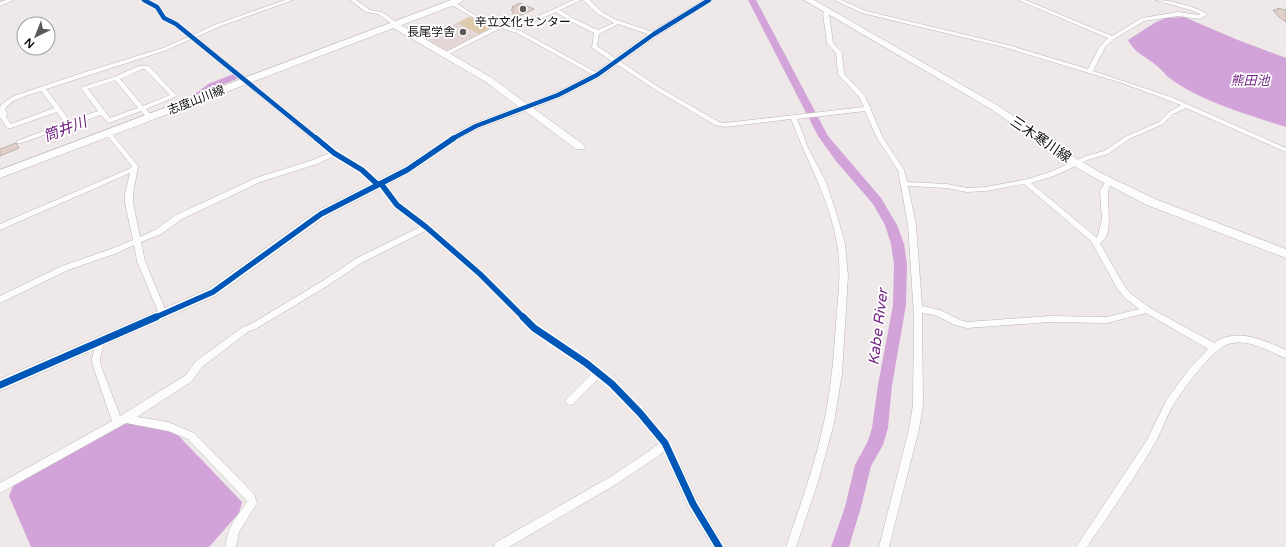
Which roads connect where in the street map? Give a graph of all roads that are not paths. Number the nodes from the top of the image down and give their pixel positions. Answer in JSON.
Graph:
{"nodes":[{"id":1,"x":11,"y":0,"type":"edge"},
{"id":2,"x":144,"y":0,"type":"edge"},
{"id":3,"x":290,"y":0,"type":"edge"},
{"id":4,"x":353,"y":0,"type":"edge"},
{"id":5,"x":578,"y":0,"type":"edge"},
{"id":6,"x":586,"y":0,"type":"edge"},
{"id":7,"x":709,"y":0,"type":"edge"},
{"id":8,"x":808,"y":0,"type":"edge"},
{"id":9,"x":837,"y":0,"type":"edge"},
{"id":10,"x":1021,"y":0,"type":"edge"},
{"id":11,"x":1158,"y":0,"type":"edge"},
{"id":12,"x":455,"y":1,"type":"edge"},
{"id":13,"x":0,"y":4,"type":"edge"},
{"id":14,"x":556,"y":9,"type":"junction"},
{"id":15,"x":828,"y":11,"type":"junction"},
{"id":16,"x":619,"y":22,"type":"junction"},
{"id":17,"x":396,"y":24,"type":"junction"},
{"id":18,"x":501,"y":26,"type":"junction"},
{"id":19,"x":597,"y":34,"type":"junction"},
{"id":20,"x":654,"y":34,"type":"junction"},
{"id":21,"x":192,"y":37,"type":"junction"},
{"id":22,"x":1112,"y":38,"type":"junction"},
{"id":23,"x":445,"y":54,"type":"junction"},
{"id":24,"x":617,"y":62,"type":"junction"},
{"id":25,"x":1090,"y":71,"type":"junction"},
{"id":26,"x":597,"y":75,"type":"junction"},
{"id":27,"x":116,"y":78,"type":"junction"},
{"id":28,"x":245,"y":81,"type":"junction"},
{"id":29,"x":42,"y":88,"type":"junction"},
{"id":30,"x":1186,"y":105,"type":"junction"},
{"id":31,"x":525,"y":107,"type":"junction"},
{"id":32,"x":1,"y":108,"type":"edge"},
{"id":33,"x":142,"y":108,"type":"junction"},
{"id":34,"x":58,"y":109,"type":"junction"},
{"id":35,"x":867,"y":109,"type":"junction"},
{"id":36,"x":102,"y":112,"type":"junction"},
{"id":37,"x":149,"y":117,"type":"junction"},
{"id":38,"x":795,"y":117,"type":"junction"},
{"id":39,"x":69,"y":124,"type":"junction"},
{"id":40,"x":108,"y":133,"type":"junction"},
{"id":41,"x":19,"y":142,"type":"dead end"},
{"id":42,"x":580,"y":148,"type":"dead end"},
{"id":43,"x":1286,"y":150,"type":"edge"},
{"id":44,"x":334,"y":153,"type":"junction"},
{"id":45,"x":1076,"y":163,"type":"junction"},
{"id":46,"x":134,"y":169,"type":"junction"},
{"id":47,"x":0,"y":174,"type":"edge"},
{"id":48,"x":1109,"y":181,"type":"junction"},
{"id":49,"x":1026,"y":182,"type":"junction"},
{"id":50,"x":378,"y":184,"type":"junction"},
{"id":51,"x":904,"y":184,"type":"junction"},
{"id":52,"x":0,"y":227,"type":"edge"},
{"id":53,"x":426,"y":227,"type":"junction"},
{"id":54,"x":136,"y":242,"type":"junction"},
{"id":55,"x":1095,"y":242,"type":"junction"},
{"id":56,"x":1286,"y":254,"type":"edge"},
{"id":57,"x":0,"y":300,"type":"edge"},
{"id":58,"x":917,"y":309,"type":"junction"},
{"id":59,"x":1147,"y":310,"type":"junction"},
{"id":60,"x":163,"y":314,"type":"junction"},
{"id":61,"x":100,"y":342,"type":"junction"},
{"id":62,"x":1215,"y":348,"type":"junction"},
{"id":63,"x":1286,"y":354,"type":"edge"},
{"id":64,"x":598,"y":373,"type":"junction"},
{"id":65,"x":0,"y":385,"type":"edge"},
{"id":66,"x":570,"y":401,"type":"dead end"},
{"id":67,"x":122,"y":421,"type":"junction"},
{"id":68,"x":665,"y":443,"type":"junction"},
{"id":69,"x":0,"y":488,"type":"edge"},
{"id":70,"x":231,"y":547,"type":"edge"},
{"id":71,"x":499,"y":547,"type":"edge"},
{"id":72,"x":719,"y":547,"type":"edge"},
{"id":73,"x":791,"y":547,"type":"edge"},
{"id":74,"x":884,"y":547,"type":"edge"},
{"id":75,"x":1081,"y":547,"type":"edge"}],
"edges":[{"from":1,"to":13,"type":"street"},
{"from":2,"to":21,"type":"street"},
{"from":3,"to":21,"type":"street"},
{"from":4,"to":17,"type":"street"},
{"from":5,"to":14,"type":"street"},
{"from":6,"to":16,"type":"street"},
{"from":7,"to":20,"type":"street"},
{"from":8,"to":15,"type":"street","name":"三木寒川線"},
{"from":9,"to":25,"type":"street"},
{"from":10,"to":22,"type":"street"},
{"from":11,"to":22,"type":"street"},
{"from":12,"to":17,"type":"main road","name":"志度山川線"},
{"from":12,"to":18,"type":"street"},
{"from":14,"to":18,"type":"street"},
{"from":14,"to":19,"type":"street"},
{"from":15,"to":35,"type":"street"},
{"from":15,"to":45,"type":"street","name":"三木寒川線"},
{"from":16,"to":19,"type":"street"},
{"from":16,"to":20,"type":"street"},
{"from":17,"to":23,"type":"street"},
{"from":17,"to":28,"type":"main road","name":"志度山川線"},
{"from":18,"to":23,"type":"street"},
{"from":18,"to":26,"type":"street"},
{"from":19,"to":24,"type":"street"},
{"from":20,"to":24,"type":"street"},
{"from":21,"to":28,"type":"street"},
{"from":21,"to":29,"type":"street"},
{"from":22,"to":25,"type":"street"},
{"from":23,"to":31,"type":"street"},
{"from":24,"to":26,"type":"street"},
{"from":24,"to":38,"type":"street"},
{"from":25,"to":30,"type":"street"},
{"from":26,"to":31,"type":"street"},
{"from":27,"to":33,"type":"street"},
{"from":27,"to":33,"type":"street"},
{"from":27,"to":36,"type":"street"},
{"from":28,"to":37,"type":"main road","name":"志度山川線"},
{"from":28,"to":44,"type":"street"},
{"from":29,"to":32,"type":"street"},
{"from":29,"to":34,"type":"street"},
{"from":30,"to":43,"type":"street"},
{"from":30,"to":45,"type":"street"},
{"from":31,"to":42,"type":"street"},
{"from":31,"to":50,"type":"street"},
{"from":32,"to":34,"type":"street"},
{"from":33,"to":36,"type":"street"},
{"from":33,"to":37,"type":"street"},
{"from":34,"to":39,"type":"street"},
{"from":35,"to":38,"type":"street"},
{"from":35,"to":51,"type":"street"},
{"from":36,"to":39,"type":"street"},
{"from":37,"to":40,"type":"main road","name":"志度山川線"},
{"from":38,"to":73,"type":"street"},
{"from":39,"to":41,"type":"street"},
{"from":40,"to":46,"type":"street"},
{"from":40,"to":47,"type":"main road","name":"志度山川線"},
{"from":44,"to":50,"type":"street"},
{"from":44,"to":54,"type":"street"},
{"from":45,"to":48,"type":"street","name":"三木寒川線"},
{"from":45,"to":49,"type":"street"},
{"from":46,"to":52,"type":"street"},
{"from":46,"to":54,"type":"street"},
{"from":48,"to":55,"type":"street"},
{"from":48,"to":56,"type":"street","name":"三木寒川線"},
{"from":49,"to":51,"type":"street"},
{"from":49,"to":55,"type":"street"},
{"from":50,"to":53,"type":"street"},
{"from":50,"to":60,"type":"street"},
{"from":51,"to":58,"type":"street"},
{"from":53,"to":64,"type":"street"},
{"from":53,"to":67,"type":"street"},
{"from":54,"to":57,"type":"street"},
{"from":54,"to":60,"type":"street"},
{"from":55,"to":59,"type":"street"},
{"from":58,"to":59,"type":"street"},
{"from":58,"to":74,"type":"street"},
{"from":59,"to":62,"type":"street"},
{"from":60,"to":61,"type":"street"},
{"from":61,"to":65,"type":"street"},
{"from":61,"to":67,"type":"street"},
{"from":62,"to":63,"type":"street"},
{"from":62,"to":75,"type":"street"},
{"from":64,"to":66,"type":"street"},
{"from":64,"to":68,"type":"street"},
{"from":67,"to":69,"type":"street"},
{"from":67,"to":70,"type":"street"},
{"from":68,"to":71,"type":"street"},
{"from":68,"to":72,"type":"street"}]}
